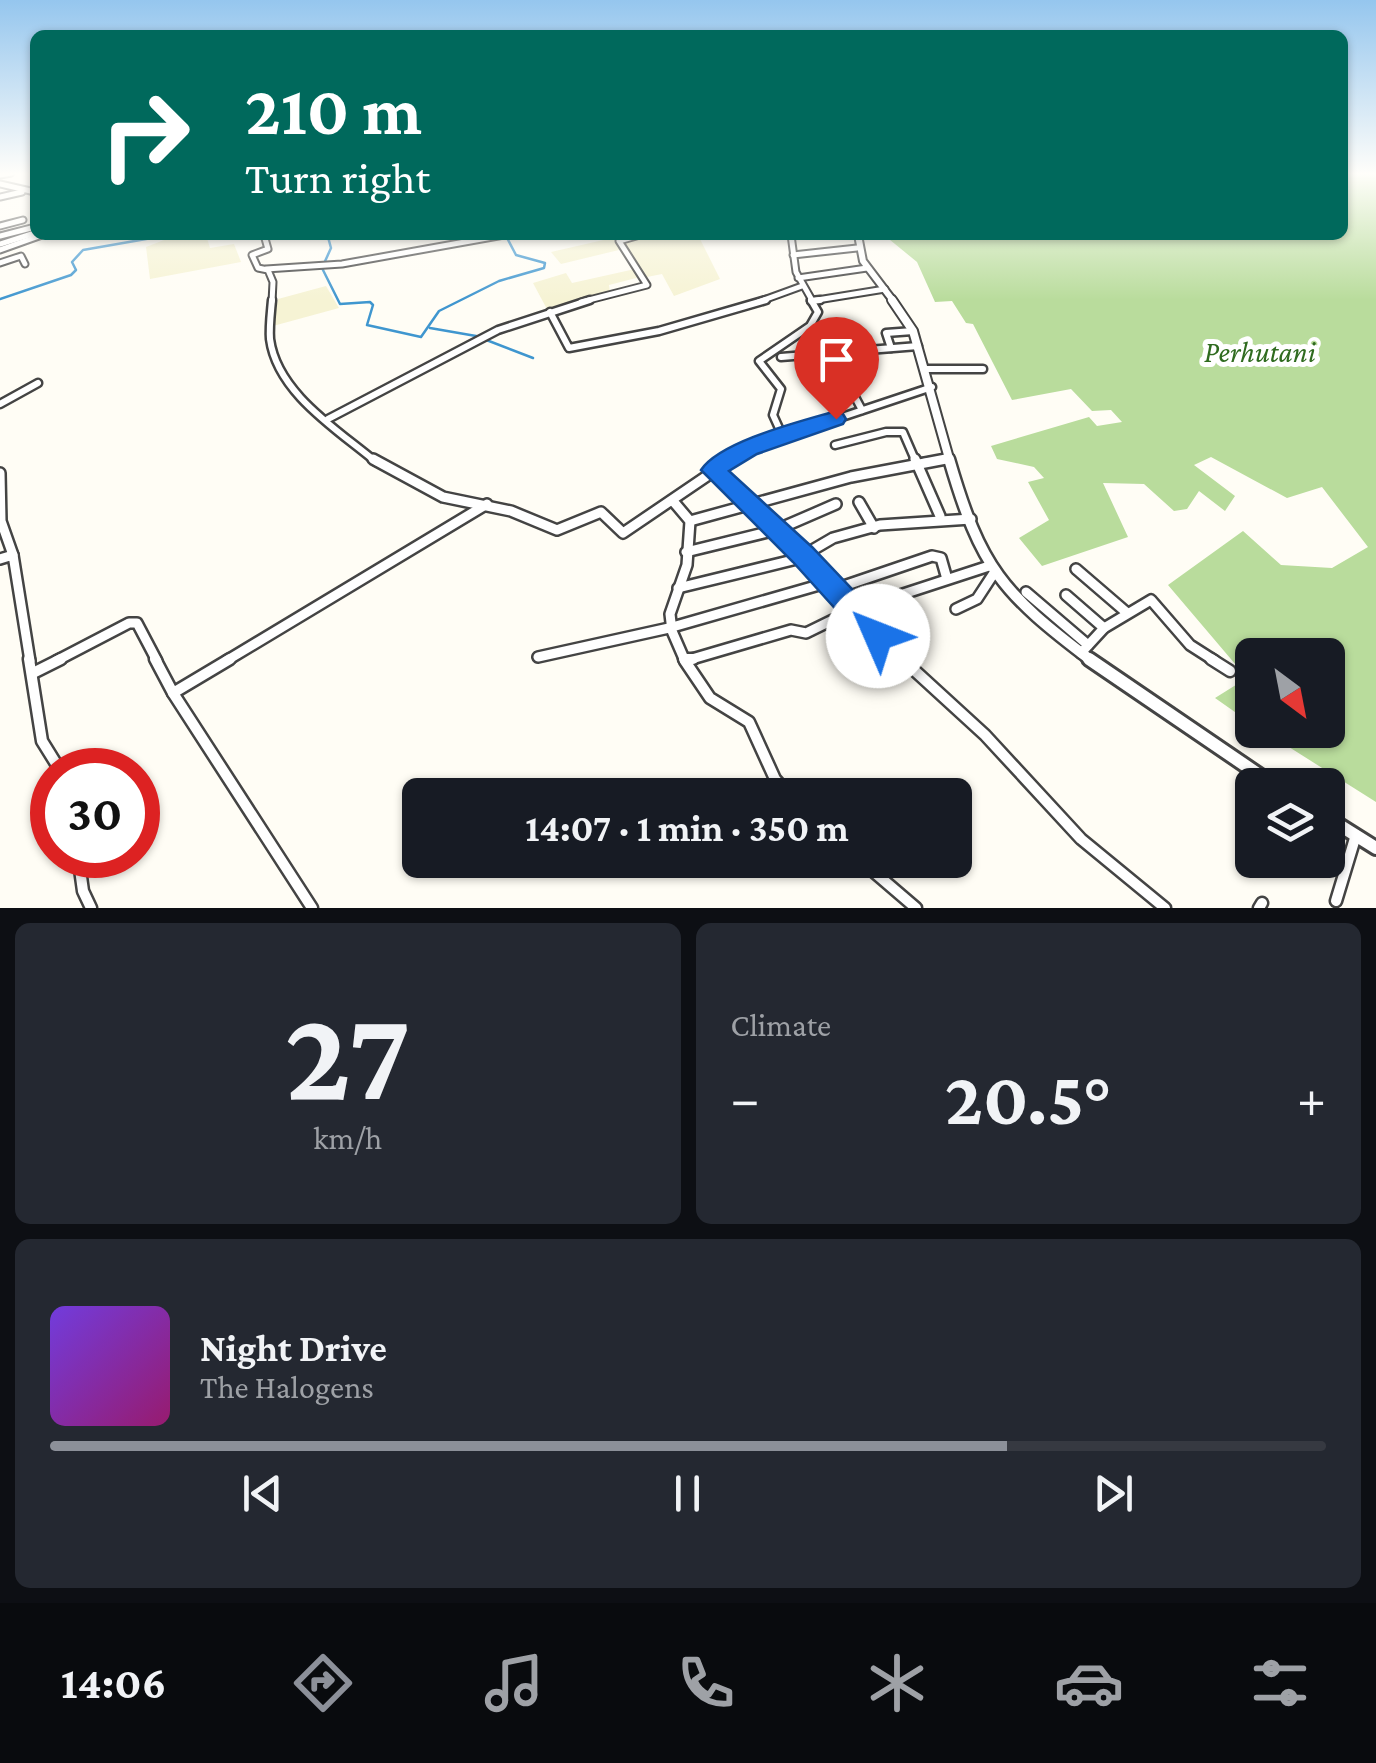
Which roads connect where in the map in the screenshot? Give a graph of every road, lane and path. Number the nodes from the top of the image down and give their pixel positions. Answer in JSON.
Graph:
{"nodes":[{"id":1,"x":23,"y":220,"type":"dead end"},
{"id":2,"x":0,"y":226,"type":"edge"},
{"id":3,"x":30,"y":231,"type":"edge"},
{"id":4,"x":30,"y":232,"type":"edge"},
{"id":5,"x":0,"y":236,"type":"edge"},
{"id":6,"x":30,"y":238,"type":"edge"},
{"id":7,"x":265,"y":240,"type":"edge"},
{"id":8,"x":478,"y":240,"type":"edge"},
{"id":9,"x":625,"y":240,"type":"edge"},
{"id":10,"x":790,"y":240,"type":"edge"},
{"id":11,"x":858,"y":240,"type":"edge"},
{"id":12,"x":0,"y":247,"type":"edge"},
{"id":13,"x":858,"y":248,"type":"junction"},
{"id":14,"x":792,"y":255,"type":"junction"},
{"id":15,"x":0,"y":263,"type":"edge"},
{"id":16,"x":25,"y":264,"type":"dead end"},
{"id":17,"x":867,"y":268,"type":"junction"},
{"id":18,"x":266,"y":269,"type":"junction"},
{"id":19,"x":5,"y":272,"type":"dead end"},
{"id":20,"x":798,"y":278,"type":"junction"},
{"id":21,"x":802,"y":286,"type":"junction"},
{"id":22,"x":885,"y":289,"type":"junction"},
{"id":23,"x":811,"y":301,"type":"junction"},
{"id":24,"x":550,"y":312,"type":"junction"},
{"id":25,"x":912,"y":330,"type":"junction"},
{"id":26,"x":918,"y":346,"type":"junction"},
{"id":27,"x":891,"y":348,"type":"junction"},
{"id":28,"x":781,"y":357,"type":"dead end"},
{"id":29,"x":836,"y":360,"type":"dead end"},
{"id":30,"x":926,"y":369,"type":"junction"},
{"id":31,"x":983,"y":370,"type":"dead end"},
{"id":32,"x":38,"y":383,"type":"dead end"},
{"id":33,"x":932,"y":387,"type":"junction"},
{"id":34,"x":0,"y":404,"type":"edge"},
{"id":35,"x":862,"y":410,"type":"junction"},
{"id":36,"x":328,"y":419,"type":"junction"},
{"id":37,"x":783,"y":437,"type":"junction"},
{"id":38,"x":836,"y":445,"type":"dead end"},
{"id":39,"x":950,"y":459,"type":"junction"},
{"id":40,"x":914,"y":462,"type":"junction"},
{"id":41,"x":713,"y":470,"type":"junction"},
{"id":42,"x":0,"y":472,"type":"edge"},
{"id":43,"x":673,"y":501,"type":"junction"},
{"id":44,"x":858,"y":502,"type":"dead end"},
{"id":45,"x":488,"y":504,"type":"junction"},
{"id":46,"x":836,"y":504,"type":"dead end"},
{"id":47,"x":752,"y":508,"type":"junction"},
{"id":48,"x":940,"y":516,"type":"junction"},
{"id":49,"x":971,"y":519,"type":"junction"},
{"id":50,"x":690,"y":521,"type":"junction"},
{"id":51,"x":874,"y":528,"type":"junction"},
{"id":52,"x":776,"y":530,"type":"junction"},
{"id":53,"x":686,"y":552,"type":"junction"},
{"id":54,"x":802,"y":554,"type":"junction"},
{"id":55,"x":13,"y":555,"type":"junction"},
{"id":56,"x":0,"y":559,"type":"edge"},
{"id":57,"x":1076,"y":569,"type":"dead end"},
{"id":58,"x":992,"y":570,"type":"junction"},
{"id":59,"x":947,"y":578,"type":"junction"},
{"id":60,"x":829,"y":586,"type":"junction"},
{"id":61,"x":678,"y":588,"type":"junction"},
{"id":62,"x":1026,"y":592,"type":"dead end"},
{"id":63,"x":1066,"y":595,"type":"dead end"},
{"id":64,"x":956,"y":609,"type":"dead end"},
{"id":65,"x":851,"y":612,"type":"junction"},
{"id":66,"x":1126,"y":612,"type":"junction"},
{"id":67,"x":669,"y":628,"type":"junction"},
{"id":68,"x":1104,"y":628,"type":"junction"},
{"id":69,"x":1084,"y":649,"type":"junction"},
{"id":70,"x":538,"y":658,"type":"dead end"},
{"id":71,"x":685,"y":661,"type":"junction"},
{"id":72,"x":1230,"y":671,"type":"dead end"},
{"id":73,"x":33,"y":673,"type":"junction"},
{"id":74,"x":173,"y":693,"type":"junction"},
{"id":75,"x":46,"y":748,"type":"edge"},
{"id":76,"x":1248,"y":768,"type":"edge"},
{"id":77,"x":775,"y":778,"type":"edge"},
{"id":78,"x":1345,"y":828,"type":"edge"},
{"id":79,"x":1356,"y":835,"type":"junction"},
{"id":80,"x":1376,"y":848,"type":"edge"},
{"id":81,"x":81,"y":878,"type":"edge"},
{"id":82,"x":881,"y":878,"type":"edge"},
{"id":83,"x":1336,"y":901,"type":"dead end"},
{"id":84,"x":91,"y":908,"type":"edge"},
{"id":85,"x":312,"y":908,"type":"edge"},
{"id":86,"x":916,"y":908,"type":"edge"},
{"id":87,"x":1166,"y":908,"type":"edge"}],
"edges":[{"from":1,"to":2,"type":"street"},
{"from":3,"to":5,"type":"street"},
{"from":4,"to":12,"type":"street"},
{"from":6,"to":12,"type":"street"},
{"from":7,"to":18,"type":"street"},
{"from":8,"to":18,"type":"street"},
{"from":9,"to":24,"type":"street"},
{"from":10,"to":14,"type":"street"},
{"from":11,"to":13,"type":"street"},
{"from":13,"to":14,"type":"street"},
{"from":13,"to":17,"type":"street"},
{"from":14,"to":20,"type":"street"},
{"from":15,"to":16,"type":"street"},
{"from":15,"to":19,"type":"street"},
{"from":17,"to":20,"type":"street"},
{"from":17,"to":22,"type":"street"},
{"from":18,"to":36,"type":"street"},
{"from":20,"to":21,"type":"street"},
{"from":21,"to":23,"type":"street"},
{"from":21,"to":24,"type":"street"},
{"from":22,"to":23,"type":"street"},
{"from":22,"to":25,"type":"street"},
{"from":23,"to":37,"type":"street"},
{"from":24,"to":36,"type":"street"},
{"from":25,"to":26,"type":"street"},
{"from":25,"to":27,"type":"street"},
{"from":26,"to":27,"type":"street"},
{"from":26,"to":30,"type":"street"},
{"from":27,"to":28,"type":"street"},
{"from":29,"to":35,"type":"street"},
{"from":30,"to":31,"type":"street"},
{"from":30,"to":33,"type":"street"},
{"from":32,"to":34,"type":"street"},
{"from":33,"to":35,"type":"street"},
{"from":33,"to":39,"type":"street"},
{"from":35,"to":37,"type":"street"},
{"from":36,"to":45,"type":"street"},
{"from":37,"to":41,"type":"street"},
{"from":38,"to":40,"type":"street"},
{"from":39,"to":40,"type":"street"},
{"from":39,"to":49,"type":"street"},
{"from":40,"to":47,"type":"street"},
{"from":40,"to":48,"type":"street"},
{"from":41,"to":43,"type":"street"},
{"from":41,"to":47,"type":"street"},
{"from":42,"to":55,"type":"street"},
{"from":43,"to":45,"type":"street"},
{"from":43,"to":50,"type":"street"},
{"from":44,"to":51,"type":"street"},
{"from":45,"to":74,"type":"street"},
{"from":46,"to":52,"type":"street"},
{"from":47,"to":50,"type":"street"},
{"from":47,"to":52,"type":"street"},
{"from":48,"to":49,"type":"street"},
{"from":48,"to":51,"type":"street"},
{"from":49,"to":58,"type":"street"},
{"from":50,"to":53,"type":"street"},
{"from":51,"to":54,"type":"street"},
{"from":52,"to":53,"type":"street"},
{"from":52,"to":54,"type":"street"},
{"from":53,"to":61,"type":"street"},
{"from":54,"to":60,"type":"street"},
{"from":54,"to":61,"type":"street"},
{"from":55,"to":56,"type":"street"},
{"from":55,"to":73,"type":"street"},
{"from":57,"to":66,"type":"street"},
{"from":58,"to":59,"type":"street"},
{"from":58,"to":64,"type":"street"},
{"from":58,"to":69,"type":"street"},
{"from":59,"to":60,"type":"street"},
{"from":59,"to":65,"type":"street"},
{"from":60,"to":65,"type":"street"},
{"from":60,"to":67,"type":"street"},
{"from":61,"to":67,"type":"street"},
{"from":62,"to":69,"type":"street"},
{"from":63,"to":68,"type":"street"},
{"from":65,"to":71,"type":"street"},
{"from":65,"to":87,"type":"street"},
{"from":66,"to":68,"type":"street"},
{"from":66,"to":72,"type":"street"},
{"from":67,"to":70,"type":"street"},
{"from":67,"to":71,"type":"street"},
{"from":68,"to":69,"type":"street"},
{"from":69,"to":76,"type":"street"},
{"from":71,"to":77,"type":"street"},
{"from":73,"to":74,"type":"street"},
{"from":73,"to":75,"type":"street"},
{"from":74,"to":85,"type":"street"},
{"from":78,"to":79,"type":"street"},
{"from":79,"to":80,"type":"street"},
{"from":79,"to":83,"type":"street"},
{"from":81,"to":84,"type":"street"},
{"from":82,"to":86,"type":"street"}]}
